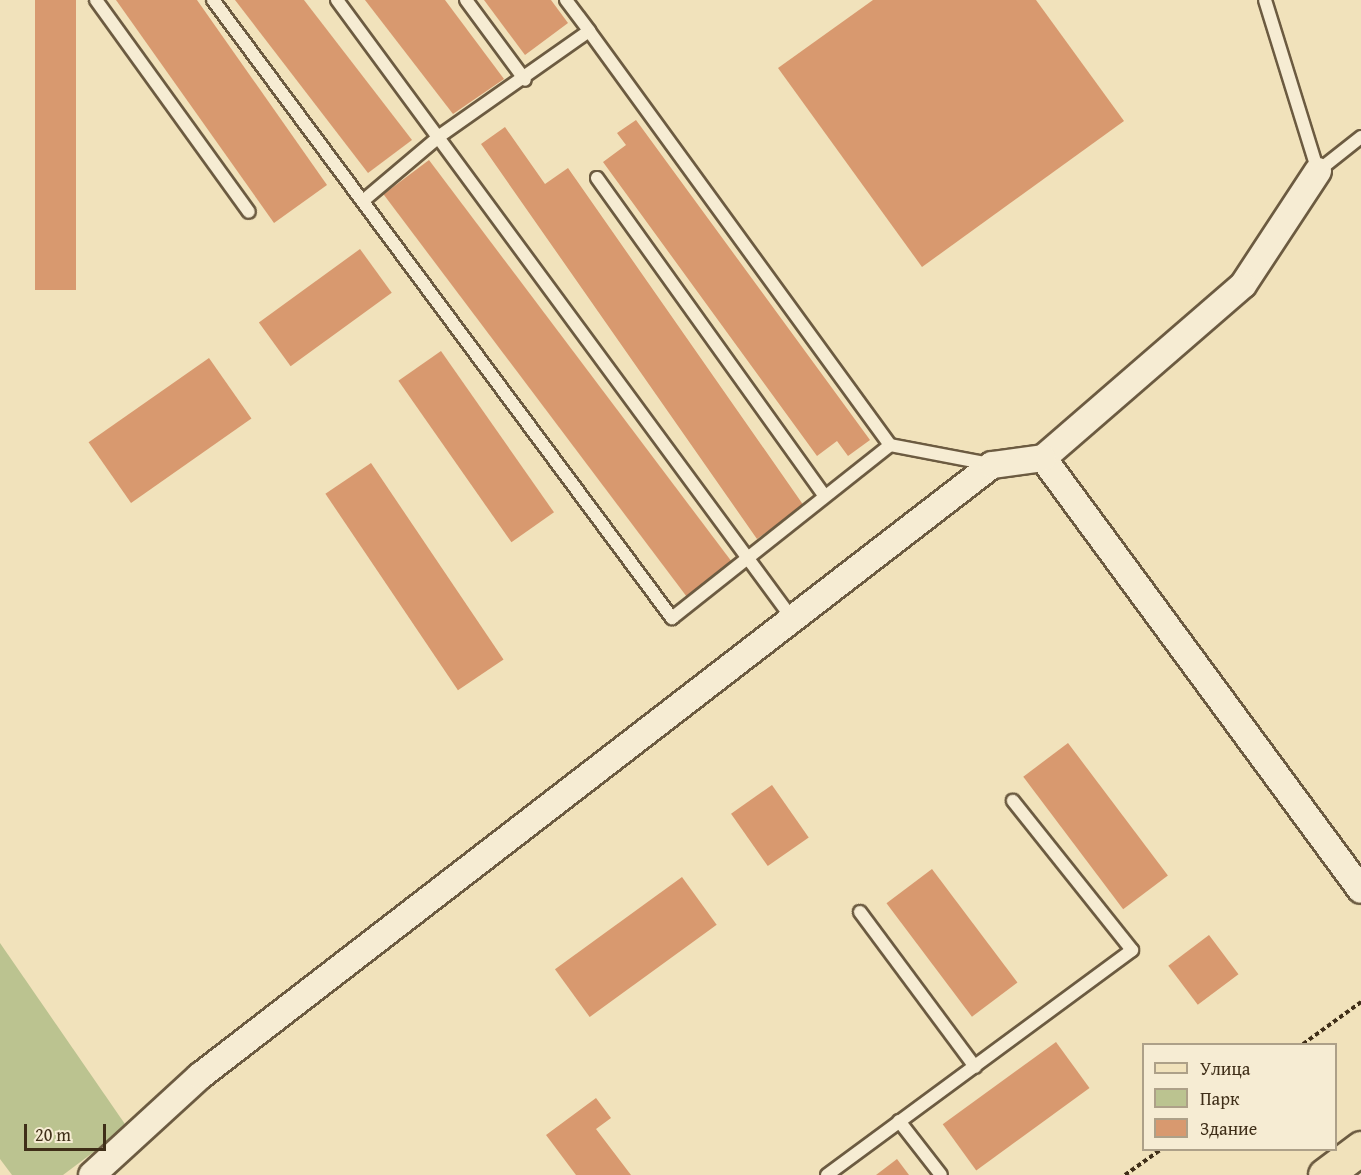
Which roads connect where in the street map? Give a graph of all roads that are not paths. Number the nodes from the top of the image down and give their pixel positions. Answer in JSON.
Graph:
{"nodes":[{"id":1,"x":96,"y":0,"type":"edge"},
{"id":2,"x":213,"y":0,"type":"edge"},
{"id":3,"x":337,"y":0,"type":"edge"},
{"id":4,"x":466,"y":0,"type":"edge"},
{"id":5,"x":566,"y":0,"type":"edge"},
{"id":6,"x":1265,"y":0,"type":"edge"},
{"id":7,"x":589,"y":31,"type":"junction"},
{"id":8,"x":525,"y":80,"type":"junction"},
{"id":9,"x":441,"y":135,"type":"junction"},
{"id":10,"x":1361,"y":137,"type":"edge"},
{"id":11,"x":1318,"y":171,"type":"junction"},
{"id":12,"x":597,"y":178,"type":"dead end"},
{"id":13,"x":364,"y":200,"type":"junction"},
{"id":14,"x":249,"y":212,"type":"dead end"},
{"id":15,"x":890,"y":445,"type":"junction"},
{"id":16,"x":1043,"y":458,"type":"junction"},
{"id":17,"x":992,"y":465,"type":"junction"},
{"id":18,"x":825,"y":496,"type":"junction"},
{"id":19,"x":748,"y":558,"type":"junction"},
{"id":20,"x":795,"y":622,"type":"junction"},
{"id":21,"x":1013,"y":801,"type":"dead end"},
{"id":22,"x":1361,"y":891,"type":"edge"},
{"id":23,"x":860,"y":912,"type":"dead end"},
{"id":24,"x":975,"y":1067,"type":"junction"},
{"id":25,"x":899,"y":1121,"type":"junction"},
{"id":26,"x":1361,"y":1148,"type":"edge"},
{"id":27,"x":93,"y":1175,"type":"edge"},
{"id":28,"x":826,"y":1175,"type":"edge"},
{"id":29,"x":941,"y":1175,"type":"edge"},
{"id":30,"x":1325,"y":1175,"type":"edge"}],
"edges":[{"from":1,"to":14,"type":"lane"},
{"from":2,"to":13,"type":"lane"},
{"from":3,"to":9,"type":"lane"},
{"from":4,"to":8,"type":"lane"},
{"from":5,"to":7,"type":"lane"},
{"from":6,"to":11,"type":"lane"},
{"from":7,"to":8,"type":"lane"},
{"from":7,"to":15,"type":"lane"},
{"from":8,"to":9,"type":"lane"},
{"from":9,"to":13,"type":"lane"},
{"from":9,"to":19,"type":"lane"},
{"from":10,"to":11,"type":"lane"},
{"from":11,"to":16,"type":"street"},
{"from":12,"to":18,"type":"lane"},
{"from":13,"to":19,"type":"lane"},
{"from":15,"to":17,"type":"lane"},
{"from":15,"to":18,"type":"lane"},
{"from":16,"to":17,"type":"street"},
{"from":16,"to":22,"type":"street"},
{"from":17,"to":20,"type":"street"},
{"from":18,"to":19,"type":"lane"},
{"from":19,"to":20,"type":"lane"},
{"from":20,"to":27,"type":"street"},
{"from":21,"to":24,"type":"lane"},
{"from":23,"to":24,"type":"lane"},
{"from":24,"to":25,"type":"lane"},
{"from":25,"to":28,"type":"lane"},
{"from":25,"to":29,"type":"lane"},
{"from":26,"to":30,"type":"main road"}]}
